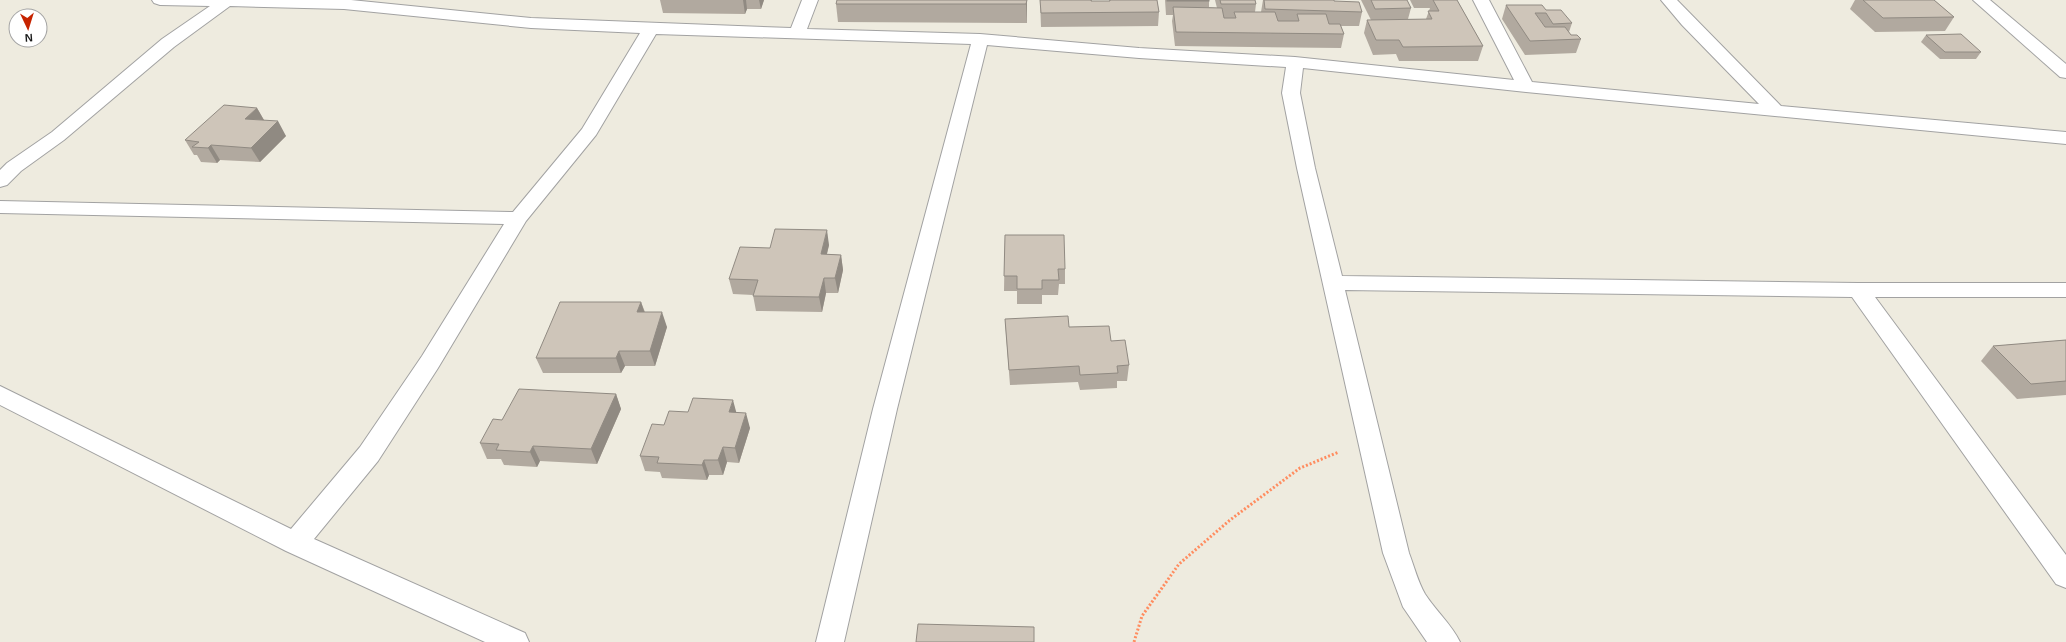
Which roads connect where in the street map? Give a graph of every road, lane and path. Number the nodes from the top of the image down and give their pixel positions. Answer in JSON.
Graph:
{"nodes":[{"id":1,"x":160,"y":0,"type":"edge"},
{"id":2,"x":810,"y":0,"type":"edge"},
{"id":3,"x":1481,"y":0,"type":"edge"},
{"id":4,"x":1669,"y":0,"type":"edge"},
{"id":5,"x":1981,"y":0,"type":"edge"},
{"id":6,"x":227,"y":1,"type":"edge"},
{"id":7,"x":446,"y":7,"type":"edge"},
{"id":8,"x":652,"y":29,"type":"junction"},
{"id":9,"x":797,"y":34,"type":"junction"},
{"id":10,"x":980,"y":39,"type":"junction"},
{"id":11,"x":1295,"y":62,"type":"junction"},
{"id":12,"x":2066,"y":73,"type":"edge"},
{"id":13,"x":1526,"y":87,"type":"junction"},
{"id":14,"x":1775,"y":110,"type":"junction"},
{"id":15,"x":2066,"y":138,"type":"edge"},
{"id":16,"x":0,"y":181,"type":"edge"},
{"id":17,"x":0,"y":207,"type":"edge"},
{"id":18,"x":518,"y":218,"type":"junction"},
{"id":19,"x":1334,"y":283,"type":"junction"},
{"id":20,"x":1858,"y":290,"type":"junction"},
{"id":21,"x":2066,"y":290,"type":"edge"},
{"id":22,"x":0,"y":395,"type":"edge"},
{"id":23,"x":1370,"y":440,"type":"junction"},
{"id":24,"x":295,"y":543,"type":"junction"},
{"id":25,"x":2066,"y":576,"type":"edge"},
{"id":26,"x":515,"y":642,"type":"edge"},
{"id":27,"x":830,"y":642,"type":"edge"},
{"id":28,"x":1134,"y":642,"type":"edge"},
{"id":29,"x":1446,"y":642,"type":"edge"}],
"edges":[{"from":1,"to":6,"type":"street"},
{"from":2,"to":9,"type":"street"},
{"from":3,"to":13,"type":"street"},
{"from":4,"to":14,"type":"street"},
{"from":5,"to":12,"type":"street"},
{"from":6,"to":7,"type":"street"},
{"from":6,"to":16,"type":"street"},
{"from":7,"to":8,"type":"street"},
{"from":8,"to":9,"type":"street"},
{"from":8,"to":18,"type":"street"},
{"from":9,"to":10,"type":"street"},
{"from":10,"to":11,"type":"street"},
{"from":10,"to":27,"type":"street"},
{"from":11,"to":13,"type":"street"},
{"from":11,"to":19,"type":"street"},
{"from":13,"to":14,"type":"street"},
{"from":14,"to":15,"type":"street"},
{"from":17,"to":18,"type":"street"},
{"from":18,"to":24,"type":"street"},
{"from":19,"to":20,"type":"street"},
{"from":19,"to":23,"type":"street"},
{"from":20,"to":21,"type":"street"},
{"from":20,"to":25,"type":"street"},
{"from":22,"to":24,"type":"street"},
{"from":23,"to":28,"type":"path"},
{"from":23,"to":29,"type":"street"},
{"from":24,"to":26,"type":"street"}]}
